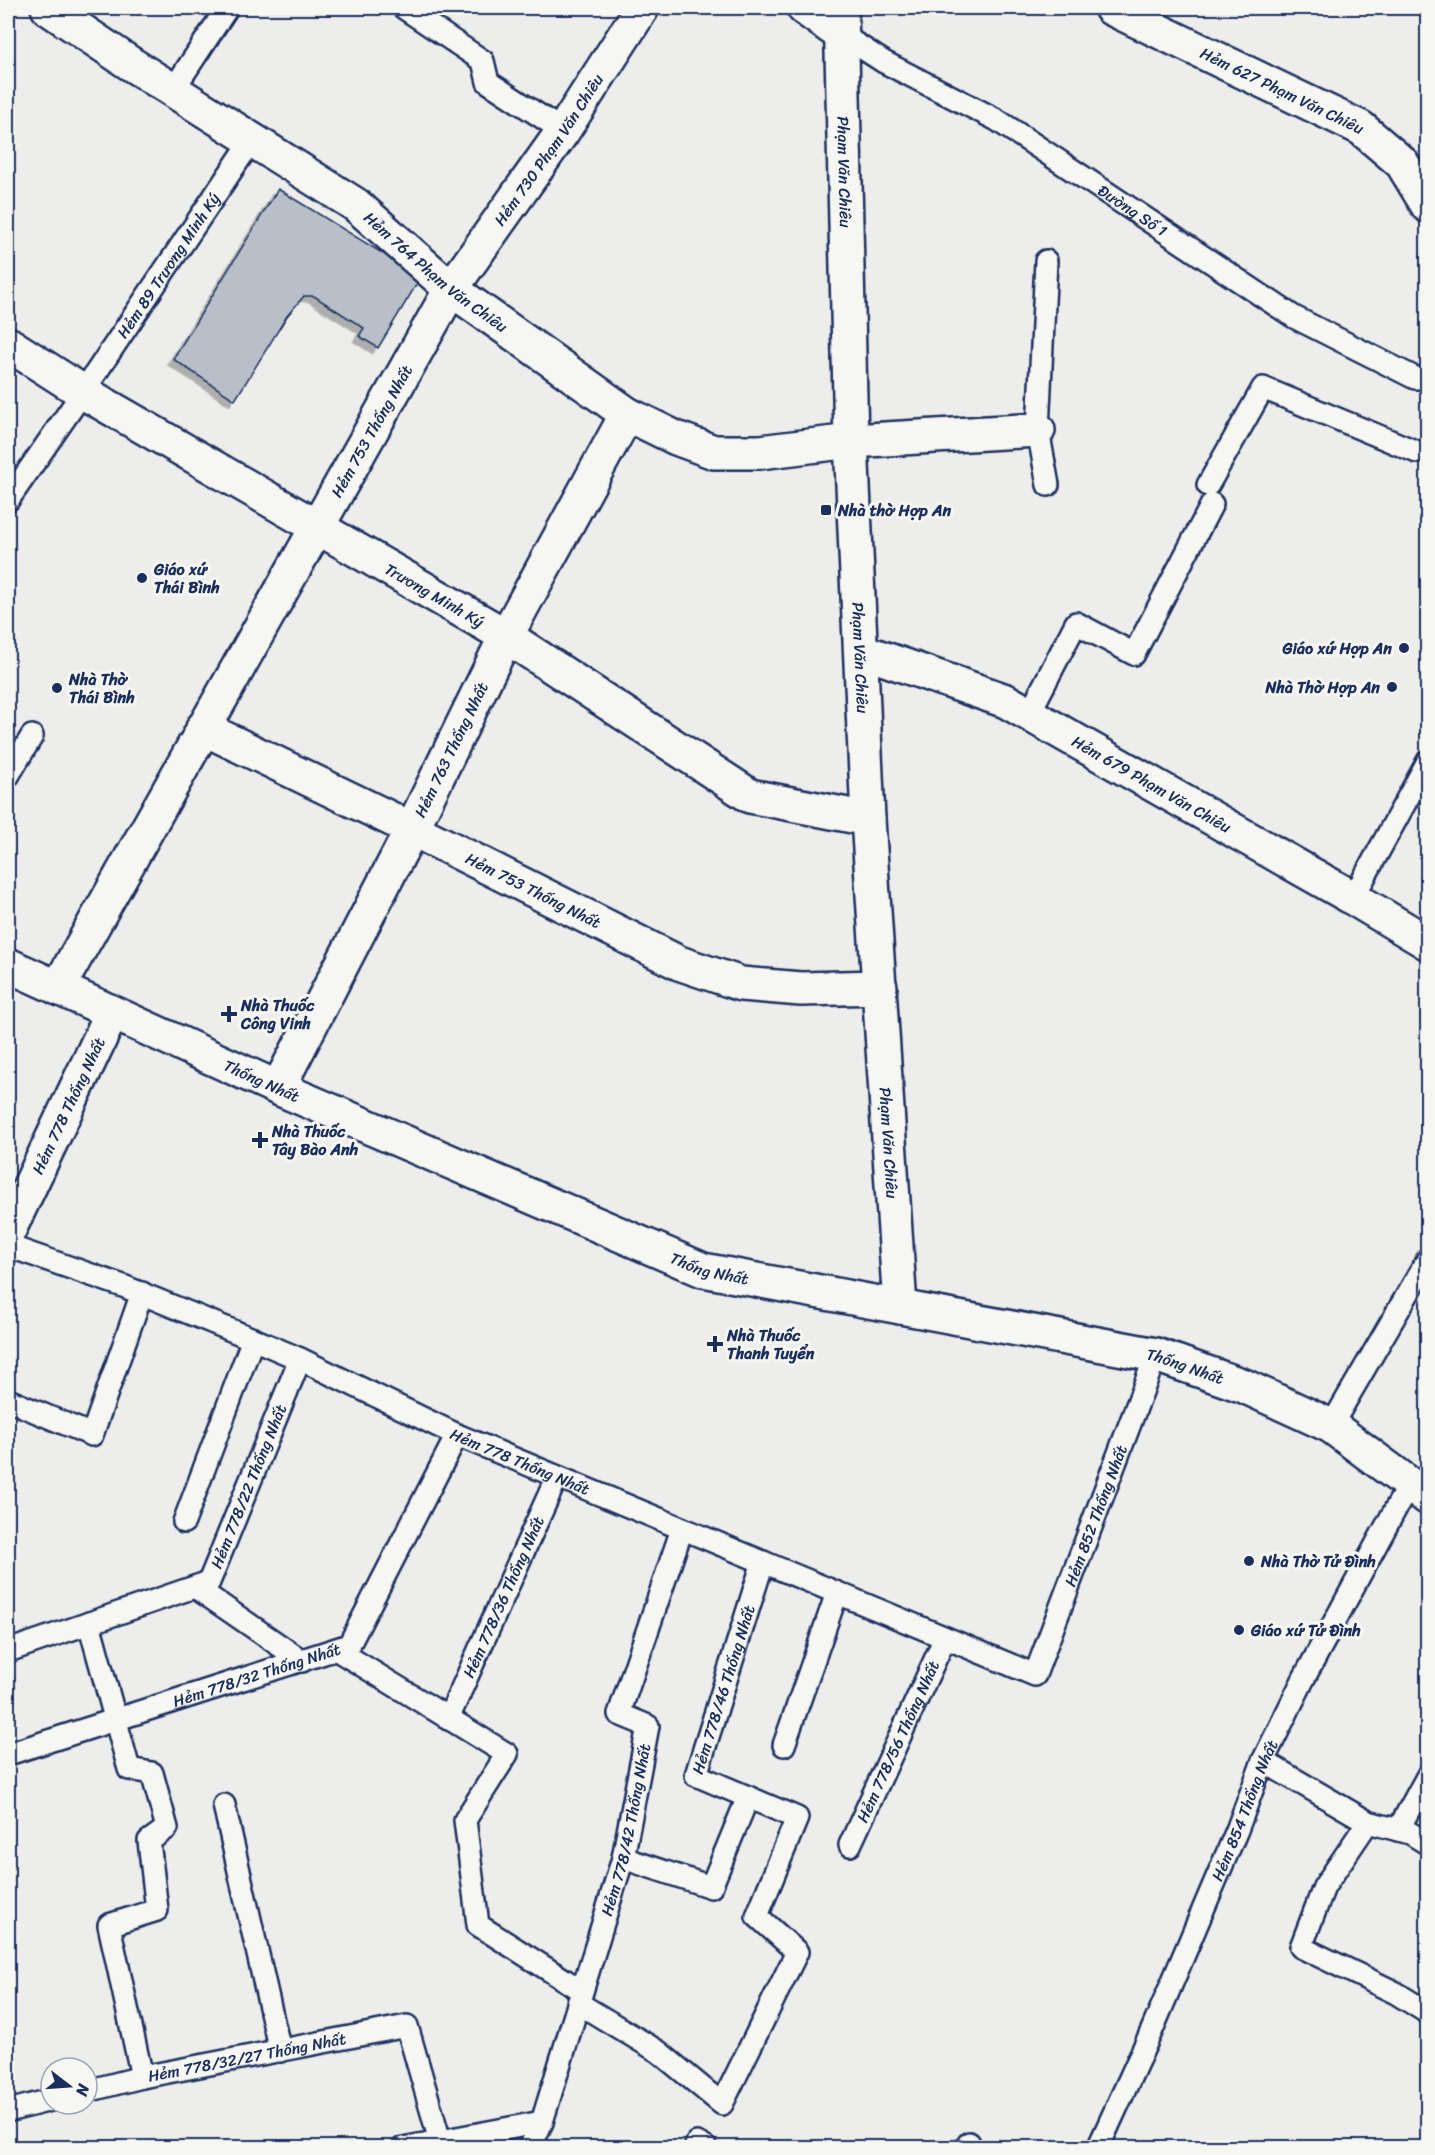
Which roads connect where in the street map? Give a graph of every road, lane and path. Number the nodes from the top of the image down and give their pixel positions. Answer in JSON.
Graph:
{"nodes":[{"id":1,"x":48,"y":8,"type":"edge"},
{"id":2,"x":227,"y":8,"type":"edge"},
{"id":3,"x":404,"y":8,"type":"edge"},
{"id":4,"x":642,"y":8,"type":"edge"},
{"id":5,"x":804,"y":8,"type":"edge"},
{"id":6,"x":1111,"y":8,"type":"edge"},
{"id":7,"x":841,"y":21,"type":"edge"},
{"id":8,"x":173,"y":90,"type":"junction"},
{"id":9,"x":563,"y":131,"type":"junction"},
{"id":10,"x":252,"y":140,"type":"junction"},
{"id":11,"x":1428,"y":206,"type":"edge"},
{"id":12,"x":1046,"y":261,"type":"dead end"},
{"id":13,"x":451,"y":289,"type":"junction"},
{"id":14,"x":8,"y":344,"type":"edge"},
{"id":15,"x":1428,"y":378,"type":"edge"},
{"id":16,"x":83,"y":392,"type":"junction"},
{"id":17,"x":627,"y":414,"type":"junction"},
{"id":18,"x":1038,"y":430,"type":"junction"},
{"id":19,"x":850,"y":441,"type":"junction"},
{"id":20,"x":1428,"y":450,"type":"edge"},
{"id":21,"x":1048,"y":485,"type":"dead end"},
{"id":22,"x":8,"y":500,"type":"edge"},
{"id":23,"x":316,"y":527,"type":"junction"},
{"id":24,"x":506,"y":636,"type":"junction"},
{"id":25,"x":862,"y":651,"type":"junction"},
{"id":26,"x":1029,"y":714,"type":"junction"},
{"id":27,"x":203,"y":728,"type":"junction"},
{"id":28,"x":32,"y":736,"type":"dead end"},
{"id":29,"x":1428,"y":761,"type":"edge"},
{"id":30,"x":8,"y":776,"type":"edge"},
{"id":31,"x":868,"y":819,"type":"junction"},
{"id":32,"x":412,"y":829,"type":"junction"},
{"id":33,"x":1353,"y":898,"type":"junction"},
{"id":34,"x":1428,"y":943,"type":"edge"},
{"id":35,"x":8,"y":965,"type":"edge"},
{"id":36,"x":880,"y":987,"type":"junction"},
{"id":37,"x":57,"y":988,"type":"junction"},
{"id":38,"x":112,"y":1013,"type":"junction"},
{"id":39,"x":278,"y":1088,"type":"junction"},
{"id":40,"x":8,"y":1232,"type":"edge"},
{"id":41,"x":8,"y":1246,"type":"edge"},
{"id":42,"x":1428,"y":1259,"type":"edge"},
{"id":43,"x":142,"y":1293,"type":"junction"},
{"id":44,"x":900,"y":1307,"type":"junction"},
{"id":45,"x":253,"y":1340,"type":"junction"},
{"id":46,"x":1156,"y":1355,"type":"junction"},
{"id":47,"x":300,"y":1359,"type":"junction"},
{"id":48,"x":8,"y":1400,"type":"edge"},
{"id":49,"x":1331,"y":1426,"type":"junction"},
{"id":50,"x":457,"y":1435,"type":"junction"},
{"id":51,"x":557,"y":1477,"type":"junction"},
{"id":52,"x":1418,"y":1491,"type":"edge"},
{"id":53,"x":184,"y":1522,"type":"dead end"},
{"id":54,"x":682,"y":1529,"type":"junction"},
{"id":55,"x":763,"y":1562,"type":"junction"},
{"id":56,"x":195,"y":1587,"type":"junction"},
{"id":57,"x":837,"y":1593,"type":"junction"},
{"id":58,"x":89,"y":1623,"type":"junction"},
{"id":59,"x":945,"y":1638,"type":"junction"},
{"id":60,"x":337,"y":1650,"type":"junction"},
{"id":61,"x":8,"y":1651,"type":"edge"},
{"id":62,"x":302,"y":1661,"type":"junction"},
{"id":63,"x":1035,"y":1675,"type":"joint"},
{"id":64,"x":117,"y":1719,"type":"junction"},
{"id":65,"x":448,"y":1719,"type":"junction"},
{"id":66,"x":784,"y":1745,"type":"dead end"},
{"id":67,"x":8,"y":1754,"type":"edge"},
{"id":68,"x":1263,"y":1761,"type":"junction"},
{"id":69,"x":1428,"y":1775,"type":"edge"},
{"id":70,"x":748,"y":1797,"type":"junction"},
{"id":71,"x":225,"y":1805,"type":"dead end"},
{"id":72,"x":1368,"y":1822,"type":"junction"},
{"id":73,"x":1398,"y":1830,"type":"junction"},
{"id":74,"x":1428,"y":1844,"type":"edge"},
{"id":75,"x":850,"y":1845,"type":"dead end"},
{"id":76,"x":622,"y":1858,"type":"junction"},
{"id":77,"x":580,"y":1997,"type":"junction"},
{"id":78,"x":1428,"y":2013,"type":"edge"},
{"id":79,"x":280,"y":2050,"type":"junction"},
{"id":80,"x":142,"y":2076,"type":"junction"},
{"id":81,"x":99,"y":2088,"type":"edge"},
{"id":82,"x":39,"y":2103,"type":"edge"},
{"id":83,"x":8,"y":2111,"type":"edge"},
{"id":84,"x":542,"y":2122,"type":"junction"},
{"id":85,"x":440,"y":2141,"type":"junction"},
{"id":86,"x":403,"y":2148,"type":"edge"},
{"id":87,"x":530,"y":2148,"type":"edge"},
{"id":88,"x":695,"y":2148,"type":"edge"},
{"id":89,"x":706,"y":2148,"type":"edge"},
{"id":90,"x":1098,"y":2148,"type":"edge"}],
"edges":[{"from":1,"to":8,"type":"street","name":"Hẻm 764 Phạm Văn Chiêu"},
{"from":2,"to":8,"type":"lane"},
{"from":3,"to":9,"type":"lane"},
{"from":4,"to":9,"type":"street","name":"Hẻm 730 Phạm Văn Chiêu"},
{"from":5,"to":7,"type":"street"},
{"from":6,"to":11,"type":"street","name":"Hẻm 627 Phạm Văn Chiêu"},
{"from":7,"to":15,"type":"lane","name":"Đường Số 1"},
{"from":7,"to":19,"type":"street","name":"Phạm Văn Chiêu"},
{"from":8,"to":10,"type":"street","name":"Hẻm 764 Phạm Văn Chiêu"},
{"from":9,"to":13,"type":"street","name":"Hẻm 730 Phạm Văn Chiêu"},
{"from":10,"to":13,"type":"street","name":"Hẻm 764 Phạm Văn Chiêu"},
{"from":10,"to":16,"type":"lane","name":"Hẻm 89 Trương Minh Ký"},
{"from":12,"to":18,"type":"lane"},
{"from":13,"to":17,"type":"street","name":"Hẻm 764 Phạm Văn Chiêu"},
{"from":13,"to":23,"type":"street","name":"Hẻm 753 Thống Nhất"},
{"from":14,"to":16,"type":"street","name":"Trương Minh Ký"},
{"from":16,"to":22,"type":"lane","name":"Hẻm 89 Trương Minh Ký"},
{"from":16,"to":23,"type":"street","name":"Trương Minh Ký"},
{"from":17,"to":19,"type":"street","name":"Hẻm 764 Phạm Văn Chiêu"},
{"from":17,"to":24,"type":"street","name":"Hẻm 763 Thống Nhất"},
{"from":18,"to":19,"type":"street","name":"Hẻm 764 Phạm Văn Chiêu"},
{"from":18,"to":21,"type":"lane"},
{"from":19,"to":25,"type":"street","name":"Phạm Văn Chiêu"},
{"from":20,"to":26,"type":"lane"},
{"from":23,"to":24,"type":"street","name":"Trương Minh Ký"},
{"from":23,"to":27,"type":"street","name":"Hẻm 753 Thống Nhất"},
{"from":24,"to":31,"type":"street","name":"Trương Minh Ký"},
{"from":24,"to":32,"type":"street","name":"Hẻm 763 Thống Nhất"},
{"from":25,"to":26,"type":"street","name":"Hẻm 679 Phạm Văn Chiêu"},
{"from":25,"to":31,"type":"street","name":"Phạm Văn Chiêu"},
{"from":26,"to":33,"type":"street","name":"Hẻm 679 Phạm Văn Chiêu"},
{"from":27,"to":32,"type":"street","name":"Hẻm 753 Thống Nhất"},
{"from":27,"to":37,"type":"street","name":"Hẻm 753 Thống Nhất"},
{"from":28,"to":30,"type":"lane"},
{"from":29,"to":33,"type":"lane"},
{"from":31,"to":36,"type":"street","name":"Phạm Văn Chiêu"},
{"from":32,"to":36,"type":"street","name":"Hẻm 753 Thống Nhất"},
{"from":32,"to":39,"type":"street","name":"Hẻm 763 Thống Nhất"},
{"from":33,"to":34,"type":"street","name":"Hẻm 679 Phạm Văn Chiêu"},
{"from":35,"to":37,"type":"street","name":"Thống Nhất"},
{"from":36,"to":44,"type":"street","name":"Phạm Văn Chiêu"},
{"from":37,"to":38,"type":"street","name":"Thống Nhất"},
{"from":38,"to":39,"type":"street","name":"Thống Nhất"},
{"from":38,"to":40,"type":"street","name":"Hẻm 778 Thống Nhất"},
{"from":39,"to":44,"type":"street","name":"Thống Nhất"},
{"from":41,"to":43,"type":"lane","name":"Hẻm 778 Thống Nhất"},
{"from":42,"to":49,"type":"lane"},
{"from":43,"to":45,"type":"lane","name":"Hẻm 778 Thống Nhất"},
{"from":43,"to":48,"type":"lane"},
{"from":44,"to":46,"type":"street","name":"Thống Nhất"},
{"from":45,"to":47,"type":"lane","name":"Hẻm 778 Thống Nhất"},
{"from":45,"to":53,"type":"lane"},
{"from":46,"to":49,"type":"street","name":"Thống Nhất"},
{"from":46,"to":63,"type":"lane","name":"Hẻm 852 Thống Nhất"},
{"from":47,"to":50,"type":"lane","name":"Hẻm 778 Thống Nhất"},
{"from":47,"to":56,"type":"lane","name":"Hẻm 778/22 Thống Nhất"},
{"from":49,"to":52,"type":"street","name":"Thống Nhất"},
{"from":50,"to":51,"type":"lane","name":"Hẻm 778 Thống Nhất"},
{"from":50,"to":60,"type":"lane","name":"Hẻm 778/32 Thống Nhất"},
{"from":51,"to":54,"type":"lane","name":"Hẻm 778 Thống Nhất"},
{"from":51,"to":65,"type":"lane","name":"Hẻm 778/36 Thống Nhất"},
{"from":52,"to":68,"type":"lane","name":"Hẻm 854 Thống Nhất"},
{"from":54,"to":55,"type":"lane","name":"Hẻm 778 Thống Nhất"},
{"from":54,"to":76,"type":"lane","name":"Hẻm 778/42 Thống Nhất"},
{"from":55,"to":57,"type":"lane","name":"Hẻm 778 Thống Nhất"},
{"from":55,"to":70,"type":"lane","name":"Hẻm 778/46 Thống Nhất"},
{"from":56,"to":58,"type":"lane","name":"Hẻm 778/22 Thống Nhất"},
{"from":56,"to":62,"type":"lane"},
{"from":57,"to":59,"type":"lane","name":"Hẻm 778 Thống Nhất"},
{"from":57,"to":66,"type":"lane"},
{"from":58,"to":61,"type":"lane","name":"Hẻm 778/22 Thống Nhất"},
{"from":58,"to":64,"type":"lane"},
{"from":59,"to":63,"type":"lane","name":"Hẻm 778 Thống Nhất"},
{"from":59,"to":75,"type":"lane","name":"Hẻm 778/56 Thống Nhất"},
{"from":60,"to":62,"type":"lane","name":"Hẻm 778/32 Thống Nhất"},
{"from":60,"to":65,"type":"lane"},
{"from":62,"to":64,"type":"lane","name":"Hẻm 778/32 Thống Nhất"},
{"from":64,"to":67,"type":"lane","name":"Hẻm 778/32 Thống Nhất"},
{"from":64,"to":80,"type":"lane","name":"Hẻm 778/32/27 Thống Nhất"},
{"from":65,"to":77,"type":"lane"},
{"from":68,"to":72,"type":"lane"},
{"from":68,"to":90,"type":"lane","name":"Hẻm 854 Thống Nhất"},
{"from":69,"to":73,"type":"lane"},
{"from":70,"to":76,"type":"lane"},
{"from":70,"to":77,"type":"lane","name":"Hẻm 778/46 Thống Nhất"},
{"from":71,"to":79,"type":"lane"},
{"from":72,"to":73,"type":"lane"},
{"from":72,"to":78,"type":"lane"},
{"from":73,"to":74,"type":"lane"},
{"from":76,"to":77,"type":"lane","name":"Hẻm 778/42 Thống Nhất"},
{"from":77,"to":84,"type":"lane","name":"Hẻm 778/42 Thống Nhất"},
{"from":79,"to":80,"type":"lane","name":"Hẻm 778/32/27 Thống Nhất"},
{"from":79,"to":85,"type":"lane","name":"Hẻm 778/32/27 Thống Nhất"},
{"from":80,"to":81,"type":"lane"},
{"from":82,"to":83,"type":"lane"},
{"from":84,"to":85,"type":"lane"},
{"from":84,"to":87,"type":"lane","name":"Hẻm 778/42 Thống Nhất"},
{"from":85,"to":86,"type":"lane"},
{"from":88,"to":89,"type":"lane"}]}
